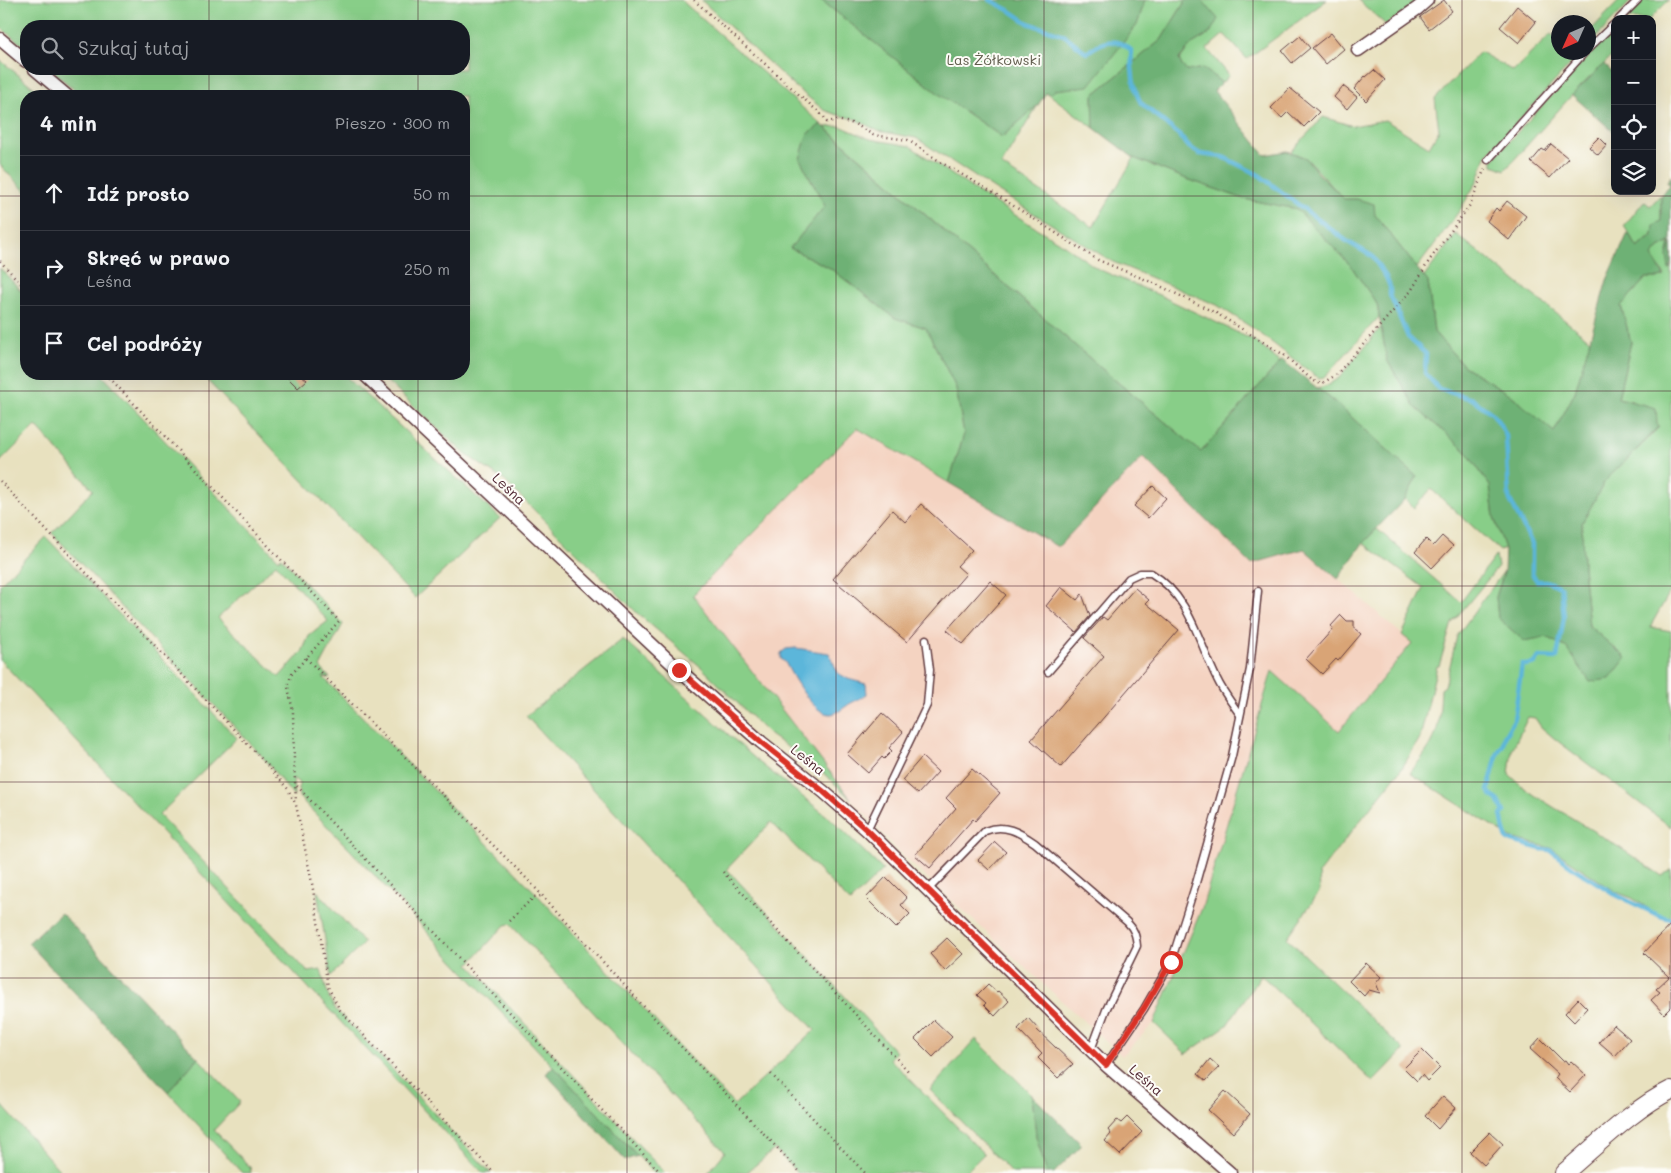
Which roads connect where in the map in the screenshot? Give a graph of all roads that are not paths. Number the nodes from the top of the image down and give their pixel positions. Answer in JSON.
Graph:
{"nodes":[{"id":1,"x":1427,"y":0,"type":"edge"},
{"id":2,"x":1638,"y":0,"type":"edge"},
{"id":3,"x":1623,"y":15,"type":"edge"},
{"id":4,"x":1611,"y":27,"type":"edge"},
{"id":5,"x":0,"y":39,"type":"edge"},
{"id":6,"x":1596,"y":41,"type":"edge"},
{"id":7,"x":1358,"y":50,"type":"dead end"},
{"id":8,"x":20,"y":56,"type":"edge"},
{"id":9,"x":1578,"y":60,"type":"edge"},
{"id":10,"x":42,"y":75,"type":"edge"},
{"id":11,"x":60,"y":90,"type":"edge"},
{"id":12,"x":1488,"y":160,"type":"road end"},
{"id":13,"x":370,"y":380,"type":"edge"},
{"id":14,"x":1258,"y":592,"type":"dead end"},
{"id":15,"x":926,"y":639,"type":"dead end"},
{"id":16,"x":1048,"y":672,"type":"dead end"},
{"id":17,"x":1240,"y":714,"type":"junction"},
{"id":18,"x":867,"y":830,"type":"junction"},
{"id":19,"x":928,"y":890,"type":"junction"},
{"id":20,"x":1091,"y":1050,"type":"junction"},
{"id":21,"x":1106,"y":1065,"type":"junction"},
{"id":22,"x":1671,"y":1090,"type":"edge"},
{"id":23,"x":1230,"y":1173,"type":"edge"},
{"id":24,"x":1564,"y":1173,"type":"edge"}],
"edges":[{"from":1,"to":7,"type":"street"},
{"from":2,"to":3,"type":"lane"},
{"from":4,"to":6,"type":"lane"},
{"from":5,"to":8,"type":"street"},
{"from":9,"to":12,"type":"lane"},
{"from":10,"to":11,"type":"street"},
{"from":13,"to":18,"type":"street","name":"Leśna"},
{"from":14,"to":17,"type":"lane"},
{"from":15,"to":18,"type":"lane"},
{"from":16,"to":17,"type":"lane"},
{"from":17,"to":21,"type":"lane"},
{"from":18,"to":19,"type":"street","name":"Leśna"},
{"from":19,"to":20,"type":"street","name":"Leśna"},
{"from":19,"to":20,"type":"lane"},
{"from":20,"to":21,"type":"street","name":"Leśna"},
{"from":21,"to":23,"type":"street","name":"Leśna"},
{"from":22,"to":24,"type":"main road"}]}
